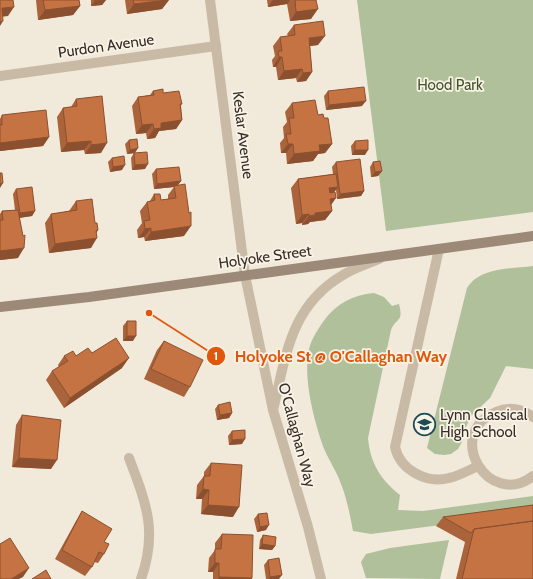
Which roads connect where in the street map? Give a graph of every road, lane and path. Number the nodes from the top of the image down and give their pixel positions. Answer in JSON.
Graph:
{"nodes":[{"id":1,"x":210,"y":0,"type":"edge"},
{"id":2,"x":216,"y":46,"type":"junction"},
{"id":3,"x":0,"y":76,"type":"edge"},
{"id":4,"x":533,"y":236,"type":"edge"},
{"id":5,"x":439,"y":249,"type":"junction"},
{"id":6,"x":388,"y":256,"type":"junction"},
{"id":7,"x":245,"y":275,"type":"junction"},
{"id":8,"x":0,"y":307,"type":"edge"},
{"id":9,"x":273,"y":410,"type":"junction"},
{"id":10,"x":533,"y":417,"type":"edge"},
{"id":11,"x":129,"y":458,"type":"dead end"},
{"id":12,"x":478,"y":466,"type":"junction"},
{"id":13,"x":533,"y":476,"type":"edge"},
{"id":14,"x":141,"y":579,"type":"edge"},
{"id":15,"x":321,"y":579,"type":"edge"}],
"edges":[{"from":1,"to":2,"type":"street","name":"Keslar Avenue"},
{"from":2,"to":3,"type":"street","name":"Purdon Avenue"},
{"from":2,"to":7,"type":"street","name":"Keslar Avenue"},
{"from":4,"to":5,"type":"main road","name":"Holyoke Street"},
{"from":5,"to":6,"type":"main road","name":"Holyoke Street"},
{"from":5,"to":12,"type":"street"},
{"from":6,"to":7,"type":"main road","name":"Holyoke Street"},
{"from":6,"to":9,"type":"street"},
{"from":7,"to":8,"type":"main road","name":"Holyoke Street"},
{"from":7,"to":9,"type":"street","name":"O'Callaghan Way"},
{"from":9,"to":15,"type":"street","name":"O'Callaghan Way"},
{"from":10,"to":12,"type":"street"},
{"from":11,"to":14,"type":"street"},
{"from":12,"to":13,"type":"street"}]}
